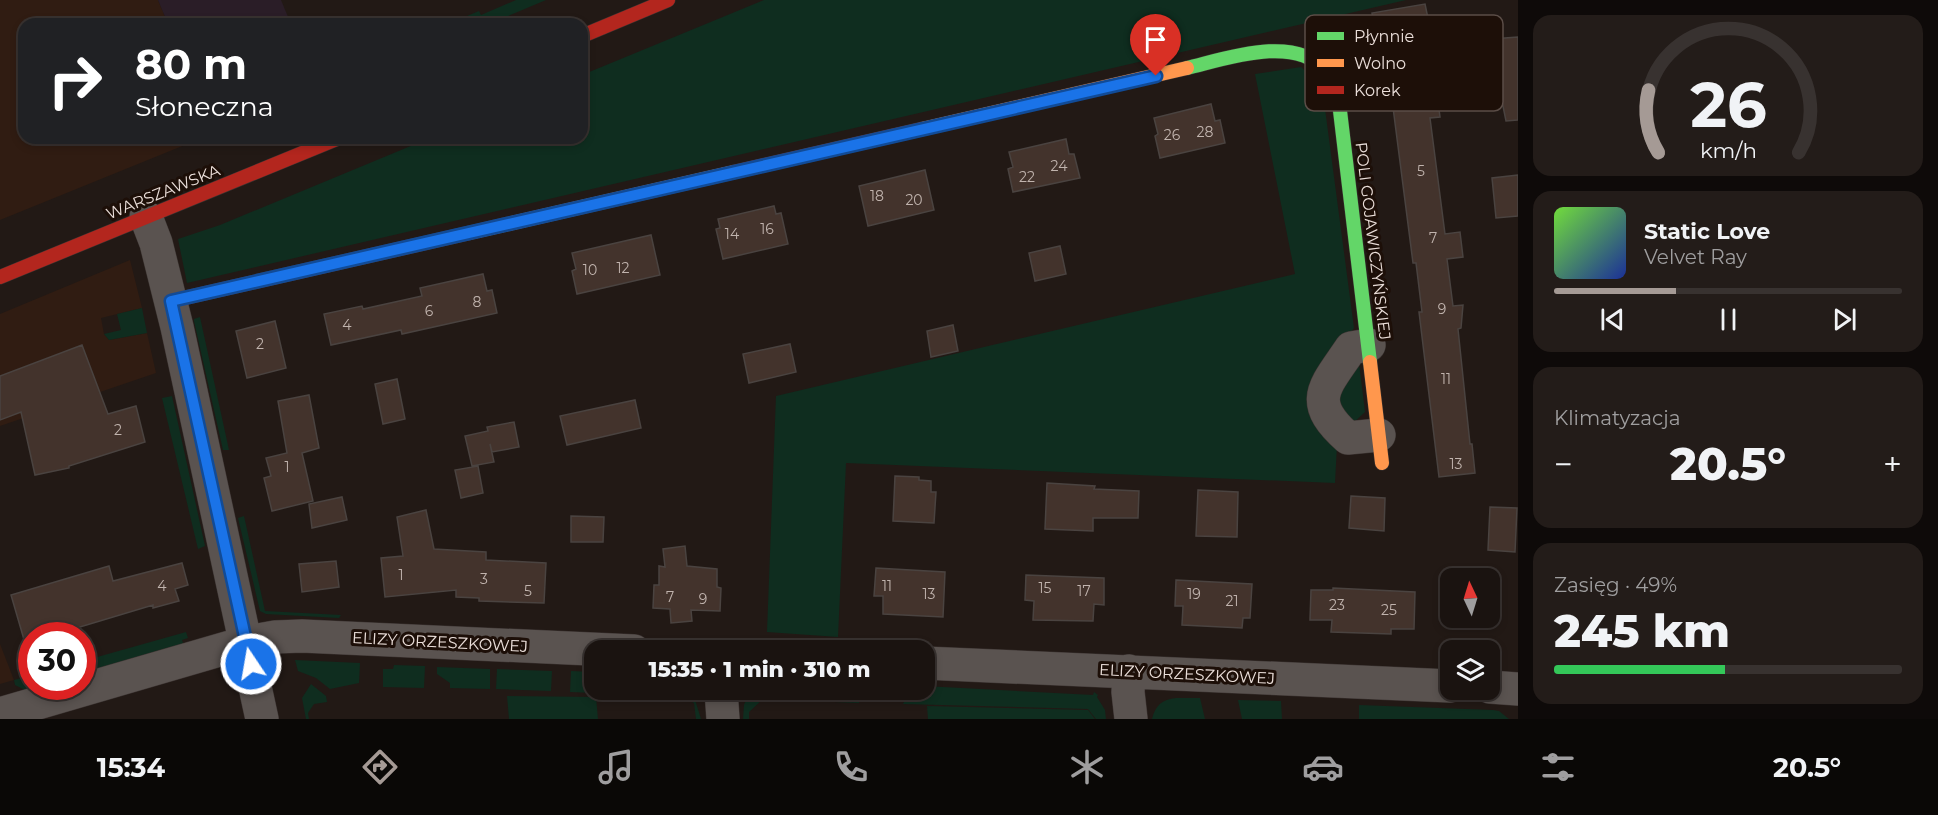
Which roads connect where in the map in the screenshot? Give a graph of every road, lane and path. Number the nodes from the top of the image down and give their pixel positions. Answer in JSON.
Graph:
{"nodes":[{"id":1,"x":668,"y":0,"type":"edge"},
{"id":2,"x":588,"y":33,"type":"edge"},
{"id":3,"x":1305,"y":56,"type":"edge"},
{"id":4,"x":1340,"y":111,"type":"edge"},
{"id":5,"x":324,"y":144,"type":"edge"},
{"id":6,"x":146,"y":217,"type":"junction"},
{"id":7,"x":0,"y":277,"type":"edge"},
{"id":8,"x":171,"y":301,"type":"junction"},
{"id":9,"x":1369,"y":345,"type":"junction"},
{"id":10,"x":1381,"y":449,"type":"joint"},
{"id":11,"x":247,"y":642,"type":"junction"},
{"id":12,"x":584,"y":649,"type":"edge"},
{"id":13,"x":935,"y":663,"type":"edge"},
{"id":14,"x":1130,"y":671,"type":"junction"},
{"id":15,"x":1440,"y":686,"type":"edge"},
{"id":16,"x":1500,"y":687,"type":"edge"},
{"id":17,"x":1518,"y":688,"type":"edge"},
{"id":18,"x":722,"y":700,"type":"edge"},
{"id":19,"x":0,"y":714,"type":"edge"},
{"id":20,"x":262,"y":719,"type":"edge"},
{"id":21,"x":723,"y":719,"type":"edge"},
{"id":22,"x":1131,"y":719,"type":"edge"}],
"edges":[{"from":1,"to":2,"type":"street"},
{"from":3,"to":8,"type":"street","name":"POLI GOJAWICZYŃSKIEJ"},
{"from":4,"to":9,"type":"street","name":"POLI GOJAWICZYŃSKIEJ"},
{"from":5,"to":6,"type":"street","name":"WARSZAWSKA"},
{"from":6,"to":7,"type":"street","name":"WARSZAWSKA"},
{"from":6,"to":8,"type":"street"},
{"from":8,"to":11,"type":"street"},
{"from":9,"to":10,"type":"street","name":"POLI GOJAWICZYŃSKIEJ"},
{"from":9,"to":10,"type":"street"},
{"from":11,"to":12,"type":"street","name":"ELIZY ORZESZKOWEJ"},
{"from":11,"to":19,"type":"street","name":"ELIZY ORZESZKOWEJ"},
{"from":11,"to":20,"type":"street"},
{"from":13,"to":14,"type":"street","name":"ELIZY ORZESZKOWEJ"},
{"from":14,"to":15,"type":"street","name":"ELIZY ORZESZKOWEJ"},
{"from":14,"to":22,"type":"street"},
{"from":16,"to":17,"type":"street"},
{"from":18,"to":21,"type":"street"}]}
